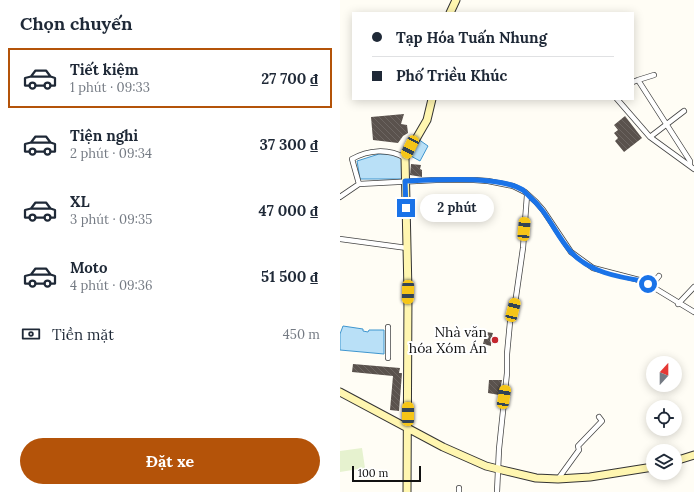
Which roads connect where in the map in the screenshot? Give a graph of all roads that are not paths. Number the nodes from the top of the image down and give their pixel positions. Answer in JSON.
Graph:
{"nodes":[{"id":1,"x":456,"y":0,"type":"edge"},
{"id":2,"x":450,"y":12,"type":"edge"},
{"id":3,"x":654,"y":75,"type":"dead end"},
{"id":4,"x":638,"y":80,"type":"junction"},
{"id":5,"x":634,"y":82,"type":"edge"},
{"id":6,"x":432,"y":100,"type":"edge"},
{"id":7,"x":618,"y":100,"type":"edge"},
{"id":8,"x":684,"y":111,"type":"dead end"},
{"id":9,"x":667,"y":125,"type":"junction"},
{"id":10,"x":650,"y":137,"type":"junction"},
{"id":11,"x":405,"y":158,"type":"junction"},
{"id":12,"x":692,"y":168,"type":"edge"},
{"id":13,"x":405,"y":181,"type":"junction"},
{"id":14,"x":359,"y":184,"type":"junction"},
{"id":15,"x":527,"y":195,"type":"junction"},
{"id":16,"x":340,"y":197,"type":"edge"},
{"id":17,"x":340,"y":239,"type":"edge"},
{"id":18,"x":407,"y":248,"type":"junction"},
{"id":19,"x":659,"y":276,"type":"dead end"},
{"id":20,"x":651,"y":286,"type":"junction"},
{"id":21,"x":694,"y":287,"type":"edge"},
{"id":22,"x":678,"y":304,"type":"junction"},
{"id":23,"x":694,"y":312,"type":"edge"},
{"id":24,"x":388,"y":327,"type":"dead end"},
{"id":25,"x":388,"y":358,"type":"dead end"},
{"id":26,"x":340,"y":392,"type":"edge"},
{"id":27,"x":599,"y":418,"type":"dead end"},
{"id":28,"x":408,"y":428,"type":"junction"},
{"id":29,"x":694,"y":455,"type":"edge"},
{"id":30,"x":682,"y":459,"type":"edge"},
{"id":31,"x":646,"y":468,"type":"edge"},
{"id":32,"x":498,"y":469,"type":"junction"},
{"id":33,"x":558,"y":479,"type":"junction"},
{"id":34,"x":407,"y":492,"type":"edge"},
{"id":35,"x":497,"y":492,"type":"edge"}],
"edges":[{"from":1,"to":2,"type":"street"},
{"from":3,"to":4,"type":"street"},
{"from":4,"to":5,"type":"street"},
{"from":4,"to":9,"type":"street"},
{"from":6,"to":11,"type":"street"},
{"from":7,"to":10,"type":"street"},
{"from":8,"to":9,"type":"street"},
{"from":9,"to":10,"type":"street"},
{"from":9,"to":12,"type":"street"},
{"from":10,"to":12,"type":"street"},
{"from":11,"to":13,"type":"street"},
{"from":11,"to":14,"type":"street"},
{"from":13,"to":14,"type":"street"},
{"from":13,"to":15,"type":"street"},
{"from":13,"to":18,"type":"street"},
{"from":14,"to":16,"type":"street"},
{"from":15,"to":20,"type":"street"},
{"from":15,"to":32,"type":"street"},
{"from":17,"to":18,"type":"street"},
{"from":18,"to":28,"type":"street"},
{"from":19,"to":20,"type":"street"},
{"from":20,"to":22,"type":"street"},
{"from":21,"to":22,"type":"street"},
{"from":22,"to":23,"type":"street"},
{"from":24,"to":25,"type":"street"},
{"from":26,"to":28,"type":"street"},
{"from":27,"to":33,"type":"street"},
{"from":28,"to":32,"type":"street"},
{"from":28,"to":34,"type":"street"},
{"from":29,"to":30,"type":"street"},
{"from":31,"to":33,"type":"street"},
{"from":32,"to":33,"type":"street"},
{"from":32,"to":35,"type":"street"}]}
